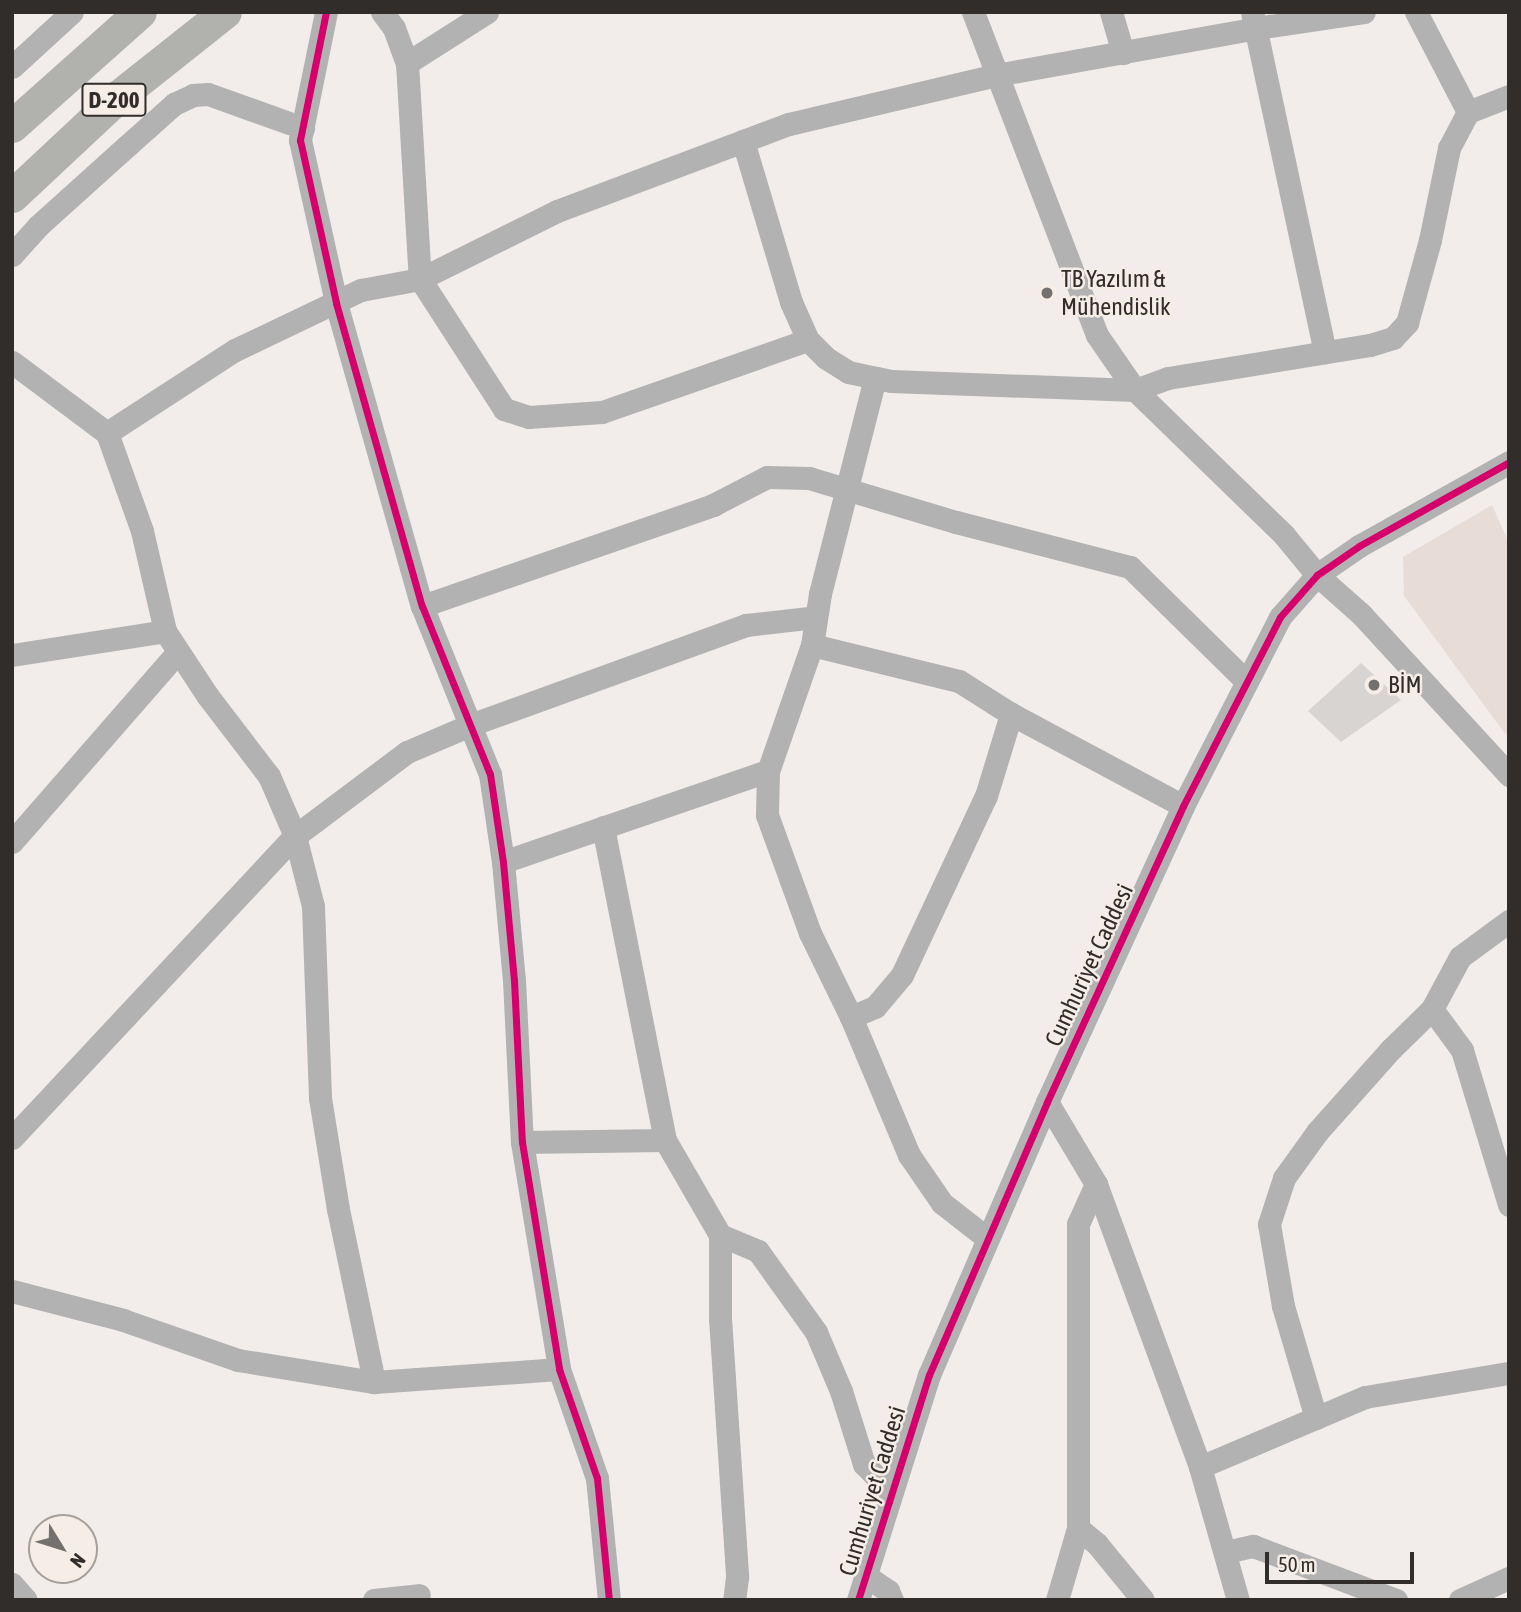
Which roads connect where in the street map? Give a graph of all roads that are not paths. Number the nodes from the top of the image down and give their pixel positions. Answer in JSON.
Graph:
{"nodes":[{"id":1,"x":72,"y":12,"type":"edge"},
{"id":2,"x":140,"y":12,"type":"edge"},
{"id":3,"x":225,"y":12,"type":"edge"},
{"id":4,"x":327,"y":12,"type":"edge"},
{"id":5,"x":382,"y":12,"type":"edge"},
{"id":6,"x":487,"y":12,"type":"edge"},
{"id":7,"x":973,"y":12,"type":"edge"},
{"id":8,"x":1111,"y":12,"type":"edge"},
{"id":9,"x":1364,"y":12,"type":"edge"},
{"id":10,"x":1416,"y":12,"type":"edge"},
{"id":11,"x":1254,"y":20,"type":"edge"},
{"id":12,"x":1123,"y":53,"type":"junction"},
{"id":13,"x":407,"y":63,"type":"junction"},
{"id":14,"x":12,"y":67,"type":"edge"},
{"id":15,"x":996,"y":75,"type":"junction"},
{"id":16,"x":1509,"y":96,"type":"edge"},
{"id":17,"x":1468,"y":112,"type":"junction"},
{"id":18,"x":12,"y":126,"type":"edge"},
{"id":19,"x":303,"y":128,"type":"junction"},
{"id":20,"x":743,"y":141,"type":"junction"},
{"id":21,"x":12,"y":196,"type":"edge"},
{"id":22,"x":12,"y":255,"type":"edge"},
{"id":23,"x":420,"y":279,"type":"junction"},
{"id":24,"x":336,"y":303,"type":"junction"},
{"id":25,"x":808,"y":340,"type":"junction"},
{"id":26,"x":1325,"y":352,"type":"junction"},
{"id":27,"x":12,"y":362,"type":"edge"},
{"id":28,"x":874,"y":378,"type":"junction"},
{"id":29,"x":1135,"y":390,"type":"junction"},
{"id":30,"x":107,"y":433,"type":"junction"},
{"id":31,"x":1509,"y":462,"type":"edge"},
{"id":32,"x":846,"y":490,"type":"junction"},
{"id":33,"x":1317,"y":575,"type":"junction"},
{"id":34,"x":422,"y":606,"type":"junction"},
{"id":35,"x":816,"y":617,"type":"junction"},
{"id":36,"x":165,"y":631,"type":"junction"},
{"id":37,"x":812,"y":645,"type":"junction"},
{"id":38,"x":177,"y":653,"type":"junction"},
{"id":39,"x":12,"y":655,"type":"edge"},
{"id":40,"x":1245,"y":680,"type":"junction"},
{"id":41,"x":1011,"y":714,"type":"junction"},
{"id":42,"x":470,"y":725,"type":"junction"},
{"id":43,"x":1505,"y":765,"type":"edge"},
{"id":44,"x":768,"y":771,"type":"junction"},
{"id":45,"x":1183,"y":806,"type":"junction"},
{"id":46,"x":603,"y":827,"type":"junction"},
{"id":47,"x":295,"y":836,"type":"junction"},
{"id":48,"x":12,"y":842,"type":"edge"},
{"id":49,"x":503,"y":862,"type":"junction"},
{"id":50,"x":1509,"y":921,"type":"edge"},
{"id":51,"x":1432,"y":1009,"type":"junction"},
{"id":52,"x":851,"y":1017,"type":"junction"},
{"id":53,"x":1047,"y":1102,"type":"junction"},
{"id":54,"x":12,"y":1138,"type":"edge"},
{"id":55,"x":664,"y":1140,"type":"junction"},
{"id":56,"x":522,"y":1142,"type":"junction"},
{"id":57,"x":1096,"y":1184,"type":"junction"},
{"id":58,"x":1509,"y":1205,"type":"edge"},
{"id":59,"x":720,"y":1235,"type":"junction"},
{"id":60,"x":988,"y":1239,"type":"junction"},
{"id":61,"x":12,"y":1291,"type":"edge"},
{"id":62,"x":559,"y":1369,"type":"junction"},
{"id":63,"x":1509,"y":1373,"type":"edge"},
{"id":64,"x":374,"y":1382,"type":"junction"},
{"id":65,"x":1316,"y":1418,"type":"junction"},
{"id":66,"x":1199,"y":1467,"type":"junction"},
{"id":67,"x":891,"y":1492,"type":"junction"},
{"id":68,"x":1078,"y":1528,"type":"junction"},
{"id":69,"x":1226,"y":1552,"type":"junction"},
{"id":70,"x":866,"y":1576,"type":"junction"},
{"id":71,"x":1509,"y":1578,"type":"edge"},
{"id":72,"x":12,"y":1584,"type":"edge"},
{"id":73,"x":419,"y":1595,"type":"dead end"},
{"id":74,"x":26,"y":1600,"type":"edge"},
{"id":75,"x":374,"y":1600,"type":"edge"},
{"id":76,"x":609,"y":1600,"type":"edge"},
{"id":77,"x":734,"y":1600,"type":"edge"},
{"id":78,"x":858,"y":1600,"type":"edge"},
{"id":79,"x":892,"y":1600,"type":"edge"},
{"id":80,"x":1057,"y":1600,"type":"edge"},
{"id":81,"x":1143,"y":1600,"type":"edge"},
{"id":82,"x":1238,"y":1600,"type":"edge"},
{"id":83,"x":1396,"y":1600,"type":"edge"},
{"id":84,"x":1460,"y":1600,"type":"edge"}],
"edges":[{"from":1,"to":14,"type":"street"},
{"from":2,"to":18,"type":"highway","number":"D-200"},
{"from":3,"to":21,"type":"highway","number":"D-200"},
{"from":4,"to":19,"type":"street"},
{"from":5,"to":13,"type":"street"},
{"from":6,"to":13,"type":"street"},
{"from":7,"to":15,"type":"street"},
{"from":8,"to":12,"type":"street"},
{"from":9,"to":11,"type":"street"},
{"from":10,"to":17,"type":"street"},
{"from":11,"to":12,"type":"street"},
{"from":11,"to":26,"type":"street"},
{"from":12,"to":15,"type":"street"},
{"from":13,"to":23,"type":"street"},
{"from":15,"to":20,"type":"street"},
{"from":15,"to":29,"type":"street"},
{"from":16,"to":17,"type":"street"},
{"from":17,"to":26,"type":"street"},
{"from":19,"to":22,"type":"street"},
{"from":19,"to":24,"type":"street"},
{"from":20,"to":23,"type":"street"},
{"from":20,"to":25,"type":"street"},
{"from":23,"to":24,"type":"street"},
{"from":23,"to":25,"type":"street"},
{"from":24,"to":30,"type":"street"},
{"from":24,"to":34,"type":"street"},
{"from":25,"to":28,"type":"street"},
{"from":26,"to":29,"type":"street"},
{"from":27,"to":30,"type":"street"},
{"from":28,"to":29,"type":"street"},
{"from":28,"to":32,"type":"street"},
{"from":29,"to":33,"type":"street"},
{"from":30,"to":36,"type":"street"},
{"from":31,"to":33,"type":"street","name":"Cumhuriyet Caddesi"},
{"from":32,"to":34,"type":"street"},
{"from":32,"to":35,"type":"street"},
{"from":32,"to":40,"type":"street"},
{"from":33,"to":40,"type":"street","name":"Cumhuriyet Caddesi"},
{"from":33,"to":43,"type":"street"},
{"from":34,"to":42,"type":"street"},
{"from":35,"to":37,"type":"street"},
{"from":35,"to":42,"type":"street"},
{"from":36,"to":38,"type":"street"},
{"from":36,"to":39,"type":"street"},
{"from":37,"to":41,"type":"street"},
{"from":37,"to":44,"type":"street"},
{"from":38,"to":47,"type":"street"},
{"from":38,"to":48,"type":"street"},
{"from":40,"to":45,"type":"street","name":"Cumhuriyet Caddesi"},
{"from":41,"to":45,"type":"street"},
{"from":41,"to":52,"type":"street"},
{"from":42,"to":47,"type":"street"},
{"from":42,"to":49,"type":"street"},
{"from":44,"to":46,"type":"street"},
{"from":44,"to":52,"type":"street"},
{"from":45,"to":53,"type":"street","name":"Cumhuriyet Caddesi"},
{"from":46,"to":49,"type":"street"},
{"from":46,"to":55,"type":"street"},
{"from":47,"to":54,"type":"street"},
{"from":47,"to":64,"type":"street"},
{"from":49,"to":56,"type":"street"},
{"from":50,"to":51,"type":"street"},
{"from":51,"to":58,"type":"street"},
{"from":51,"to":65,"type":"street"},
{"from":52,"to":60,"type":"street"},
{"from":53,"to":57,"type":"street"},
{"from":53,"to":60,"type":"street","name":"Cumhuriyet Caddesi"},
{"from":55,"to":56,"type":"street"},
{"from":55,"to":59,"type":"street"},
{"from":56,"to":62,"type":"street"},
{"from":57,"to":66,"type":"street"},
{"from":57,"to":68,"type":"street"},
{"from":59,"to":67,"type":"street"},
{"from":59,"to":77,"type":"street"},
{"from":60,"to":67,"type":"street","name":"Cumhuriyet Caddesi"},
{"from":61,"to":64,"type":"street"},
{"from":62,"to":64,"type":"street"},
{"from":62,"to":76,"type":"street"},
{"from":63,"to":65,"type":"street"},
{"from":65,"to":66,"type":"street"},
{"from":66,"to":69,"type":"street"},
{"from":67,"to":70,"type":"street","name":"Cumhuriyet Caddesi"},
{"from":68,"to":80,"type":"street"},
{"from":68,"to":81,"type":"street"},
{"from":69,"to":82,"type":"street"},
{"from":69,"to":83,"type":"street"},
{"from":70,"to":78,"type":"street","name":"Cumhuriyet Caddesi"},
{"from":70,"to":79,"type":"street"},
{"from":71,"to":84,"type":"street"},
{"from":72,"to":74,"type":"street"},
{"from":73,"to":75,"type":"street"}]}
